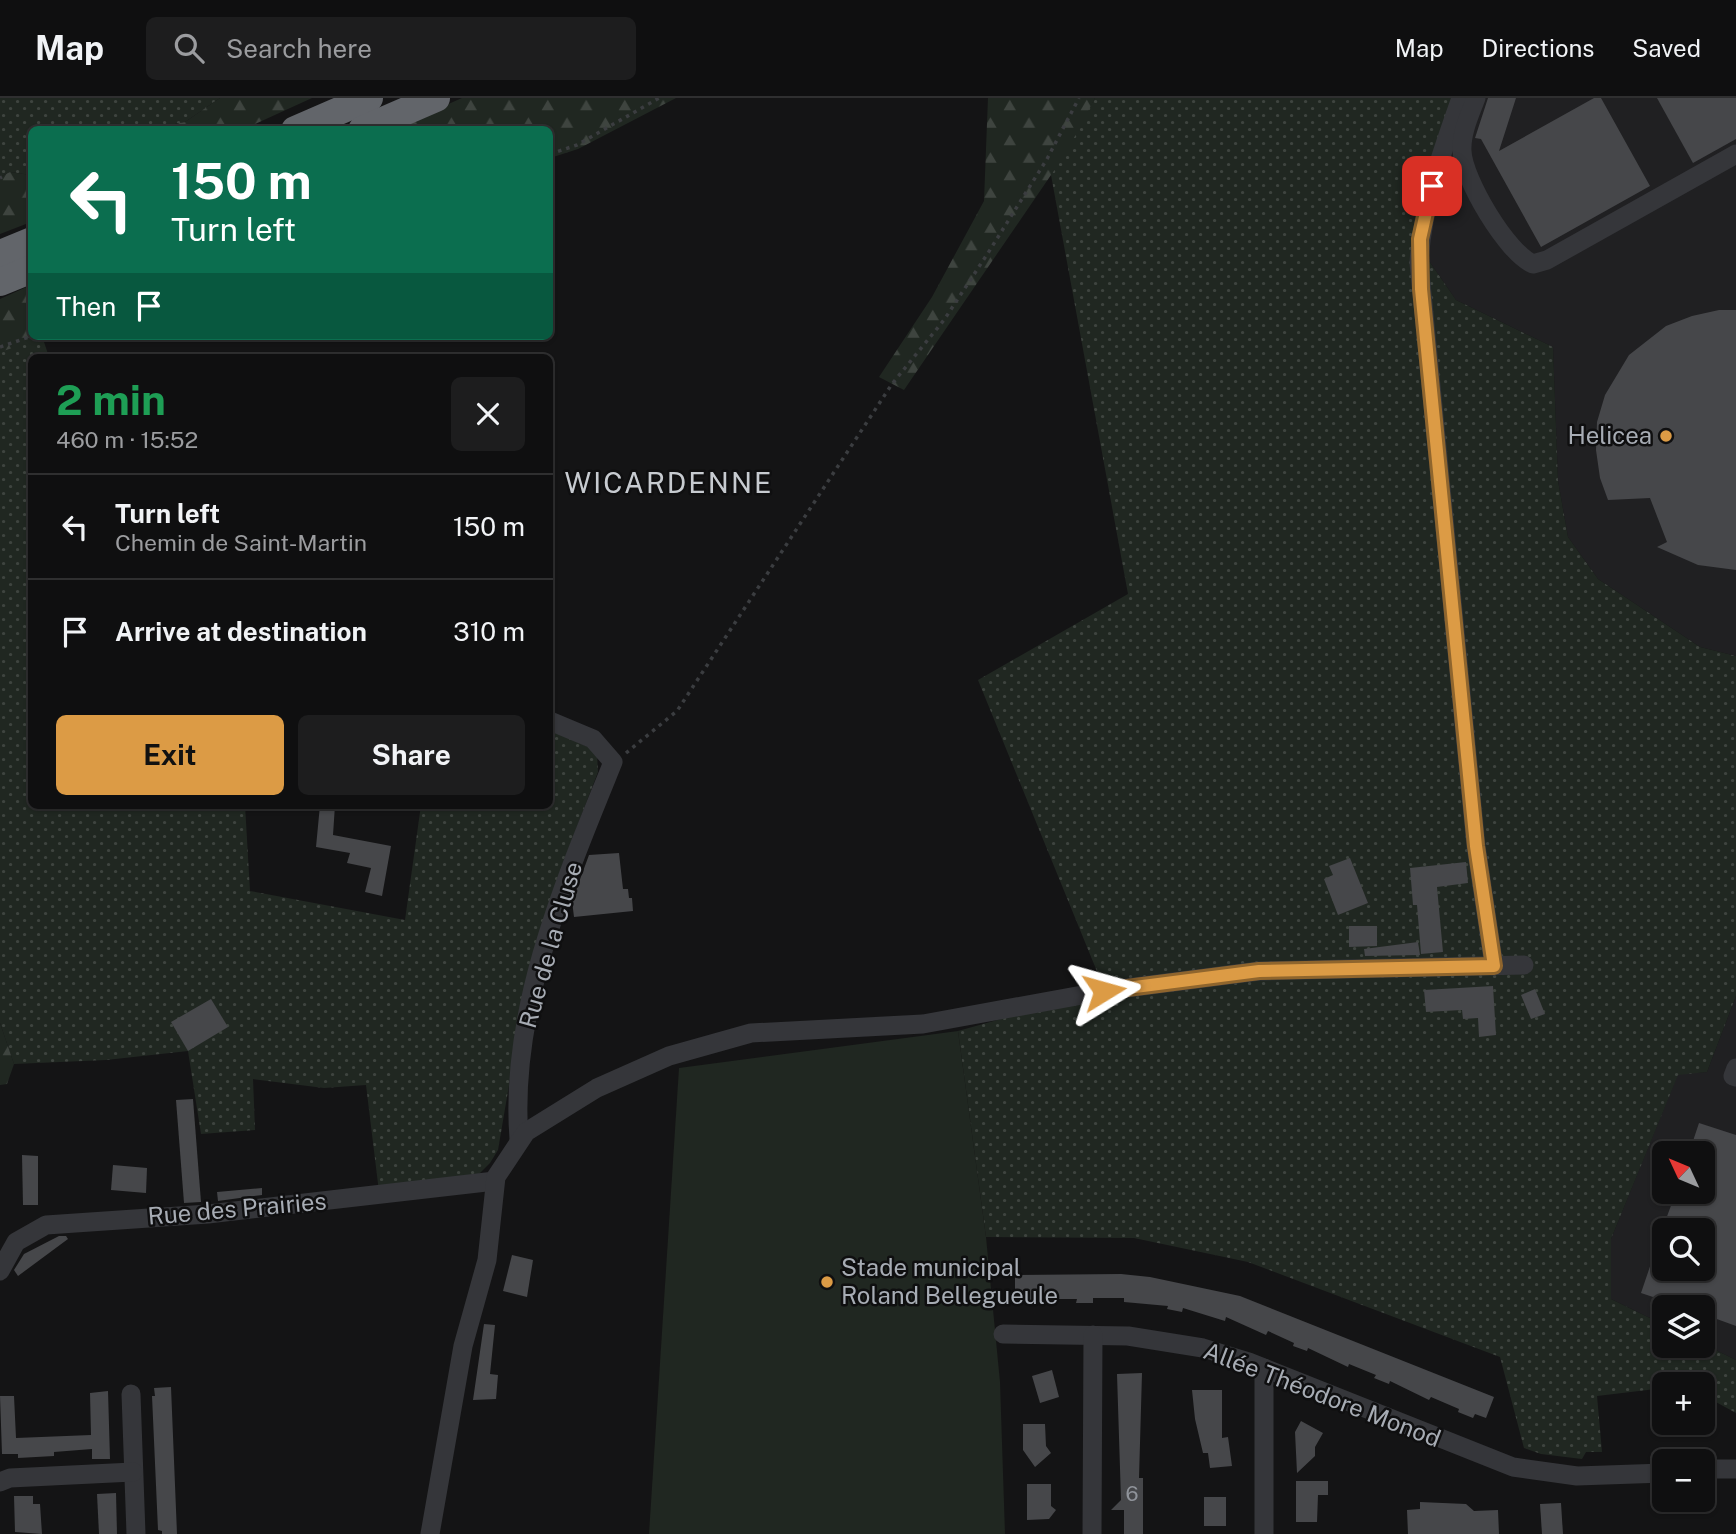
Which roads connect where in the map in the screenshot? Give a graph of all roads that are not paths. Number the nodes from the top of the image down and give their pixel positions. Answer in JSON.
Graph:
{"nodes":[{"id":1,"x":369,"y":98,"type":"edge"},
{"id":2,"x":436,"y":98,"type":"edge"},
{"id":3,"x":1461,"y":98,"type":"edge"},
{"id":4,"x":1476,"y":98,"type":"edge"},
{"id":5,"x":304,"y":126,"type":"edge"},
{"id":6,"x":371,"y":126,"type":"edge"},
{"id":7,"x":1736,"y":154,"type":"edge"},
{"id":8,"x":28,"y":243,"type":"edge"},
{"id":9,"x":0,"y":254,"type":"edge"},
{"id":10,"x":28,"y":271,"type":"edge"},
{"id":11,"x":0,"y":282,"type":"edge"},
{"id":12,"x":553,"y":721,"type":"edge"},
{"id":13,"x":1524,"y":965,"type":"dead end"},
{"id":14,"x":1494,"y":966,"type":"junction"},
{"id":15,"x":519,"y":1139,"type":"junction"},
{"id":16,"x":495,"y":1181,"type":"junction"},
{"id":17,"x":0,"y":1270,"type":"edge"},
{"id":18,"x":1003,"y":1334,"type":"dead end"},
{"id":19,"x":1093,"y":1335,"type":"junction"},
{"id":20,"x":1264,"y":1368,"type":"junction"},
{"id":21,"x":131,"y":1394,"type":"dead end"},
{"id":22,"x":1715,"y":1469,"type":"edge"},
{"id":23,"x":1736,"y":1469,"type":"edge"},
{"id":24,"x":133,"y":1472,"type":"junction"},
{"id":25,"x":1652,"y":1474,"type":"edge"},
{"id":26,"x":0,"y":1482,"type":"edge"},
{"id":27,"x":136,"y":1534,"type":"edge"},
{"id":28,"x":430,"y":1534,"type":"edge"},
{"id":29,"x":1091,"y":1534,"type":"edge"},
{"id":30,"x":1264,"y":1534,"type":"edge"}],
"edges":[{"from":1,"to":5,"type":"highway"},
{"from":2,"to":6,"type":"highway"},
{"from":3,"to":14,"type":"street"},
{"from":4,"to":7,"type":"street"},
{"from":8,"to":9,"type":"highway"},
{"from":10,"to":11,"type":"highway"},
{"from":12,"to":15,"type":"street","name":"Rue de la Cluse"},
{"from":13,"to":14,"type":"street"},
{"from":14,"to":15,"type":"street"},
{"from":15,"to":16,"type":"street"},
{"from":16,"to":17,"type":"street","name":"Rue des Prairies"},
{"from":16,"to":28,"type":"street"},
{"from":18,"to":19,"type":"street","name":"Allée Théodore Monod"},
{"from":19,"to":20,"type":"street","name":"Allée Théodore Monod"},
{"from":19,"to":29,"type":"street"},
{"from":20,"to":25,"type":"street","name":"Allée Théodore Monod"},
{"from":20,"to":30,"type":"street"},
{"from":21,"to":24,"type":"street"},
{"from":22,"to":23,"type":"street"},
{"from":24,"to":26,"type":"street"},
{"from":24,"to":27,"type":"street"}]}
